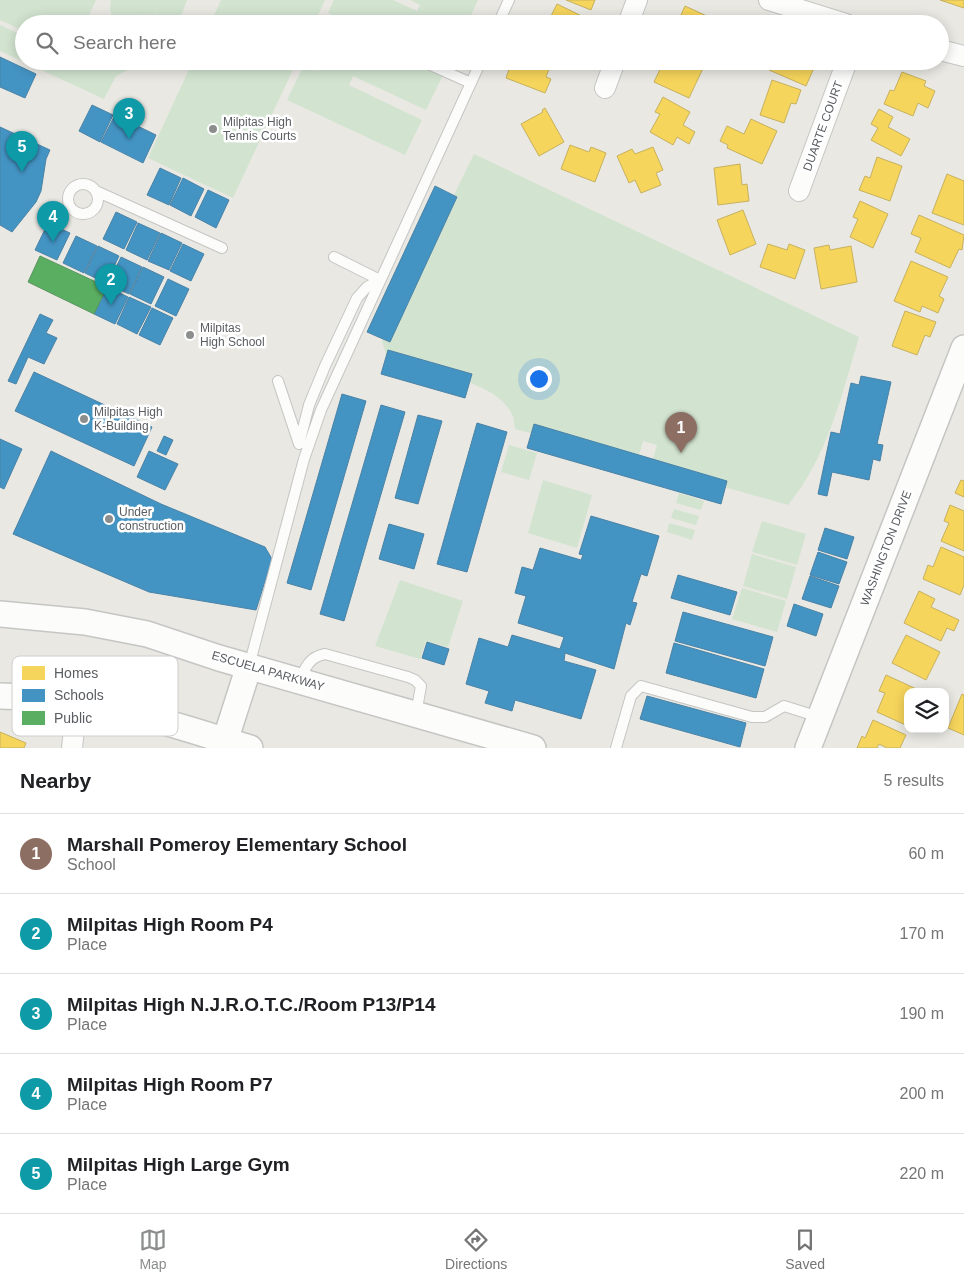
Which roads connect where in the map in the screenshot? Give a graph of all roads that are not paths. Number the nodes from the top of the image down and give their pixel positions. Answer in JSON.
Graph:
{"nodes":[{"id":1,"x":509,"y":0,"type":"edge"},
{"id":2,"x":637,"y":0,"type":"edge"},
{"id":3,"x":769,"y":0,"type":"edge"},
{"id":4,"x":502,"y":15,"type":"edge"},
{"id":5,"x":631,"y":15,"type":"edge"},
{"id":6,"x":817,"y":15,"type":"edge"},
{"id":7,"x":949,"y":52,"type":"edge"},
{"id":8,"x":964,"y":56,"type":"edge"},
{"id":9,"x":442,"y":70,"type":"edge"},
{"id":10,"x":477,"y":70,"type":"edge"},
{"id":11,"x":612,"y":70,"type":"edge"},
{"id":12,"x":844,"y":70,"type":"edge"},
{"id":13,"x":471,"y":83,"type":"junction"},
{"id":14,"x":605,"y":88,"type":"dead end"},
{"id":15,"x":96,"y":191,"type":"dead end"},
{"id":16,"x":799,"y":191,"type":"dead end"},
{"id":17,"x":222,"y":248,"type":"dead end"},
{"id":18,"x":334,"y":257,"type":"dead end"},
{"id":19,"x":380,"y":280,"type":"junction"},
{"id":20,"x":964,"y":348,"type":"edge"},
{"id":21,"x":278,"y":381,"type":"dead end"},
{"id":22,"x":299,"y":444,"type":"junction"},
{"id":23,"x":304,"y":459,"type":"junction"},
{"id":24,"x":0,"y":614,"type":"edge"},
{"id":25,"x":249,"y":666,"type":"junction"},
{"id":26,"x":299,"y":680,"type":"junction"},
{"id":27,"x":416,"y":714,"type":"junction"},
{"id":28,"x":820,"y":718,"type":"junction"},
{"id":29,"x":178,"y":730,"type":"edge"},
{"id":30,"x":224,"y":744,"type":"edge"},
{"id":31,"x":250,"y":748,"type":"edge"},
{"id":32,"x":533,"y":748,"type":"edge"},
{"id":33,"x":616,"y":748,"type":"edge"},
{"id":34,"x":808,"y":748,"type":"edge"}],
"edges":[{"from":1,"to":4,"type":"lane"},
{"from":2,"to":5,"type":"street"},
{"from":3,"to":6,"type":"street"},
{"from":7,"to":8,"type":"street"},
{"from":9,"to":13,"type":"lane"},
{"from":10,"to":13,"type":"lane"},
{"from":11,"to":14,"type":"street"},
{"from":12,"to":16,"type":"street","name":"DUARTE COURT"},
{"from":13,"to":19,"type":"lane"},
{"from":15,"to":17,"type":"lane"},
{"from":18,"to":19,"type":"lane"},
{"from":19,"to":22,"type":"lane"},
{"from":19,"to":23,"type":"lane"},
{"from":20,"to":28,"type":"street","name":"WASHINGTON DRIVE"},
{"from":21,"to":22,"type":"lane"},
{"from":22,"to":23,"type":"lane"},
{"from":23,"to":25,"type":"lane"},
{"from":24,"to":25,"type":"street","name":"ESCUELA PARKWAY"},
{"from":25,"to":26,"type":"street","name":"ESCUELA PARKWAY"},
{"from":25,"to":30,"type":"street"},
{"from":26,"to":27,"type":"street","name":"ESCUELA PARKWAY"},
{"from":26,"to":27,"type":"lane"},
{"from":27,"to":32,"type":"street","name":"ESCUELA PARKWAY"},
{"from":28,"to":33,"type":"lane"},
{"from":28,"to":34,"type":"street","name":"WASHINGTON DRIVE"},
{"from":29,"to":30,"type":"street"},
{"from":30,"to":31,"type":"street"}]}
